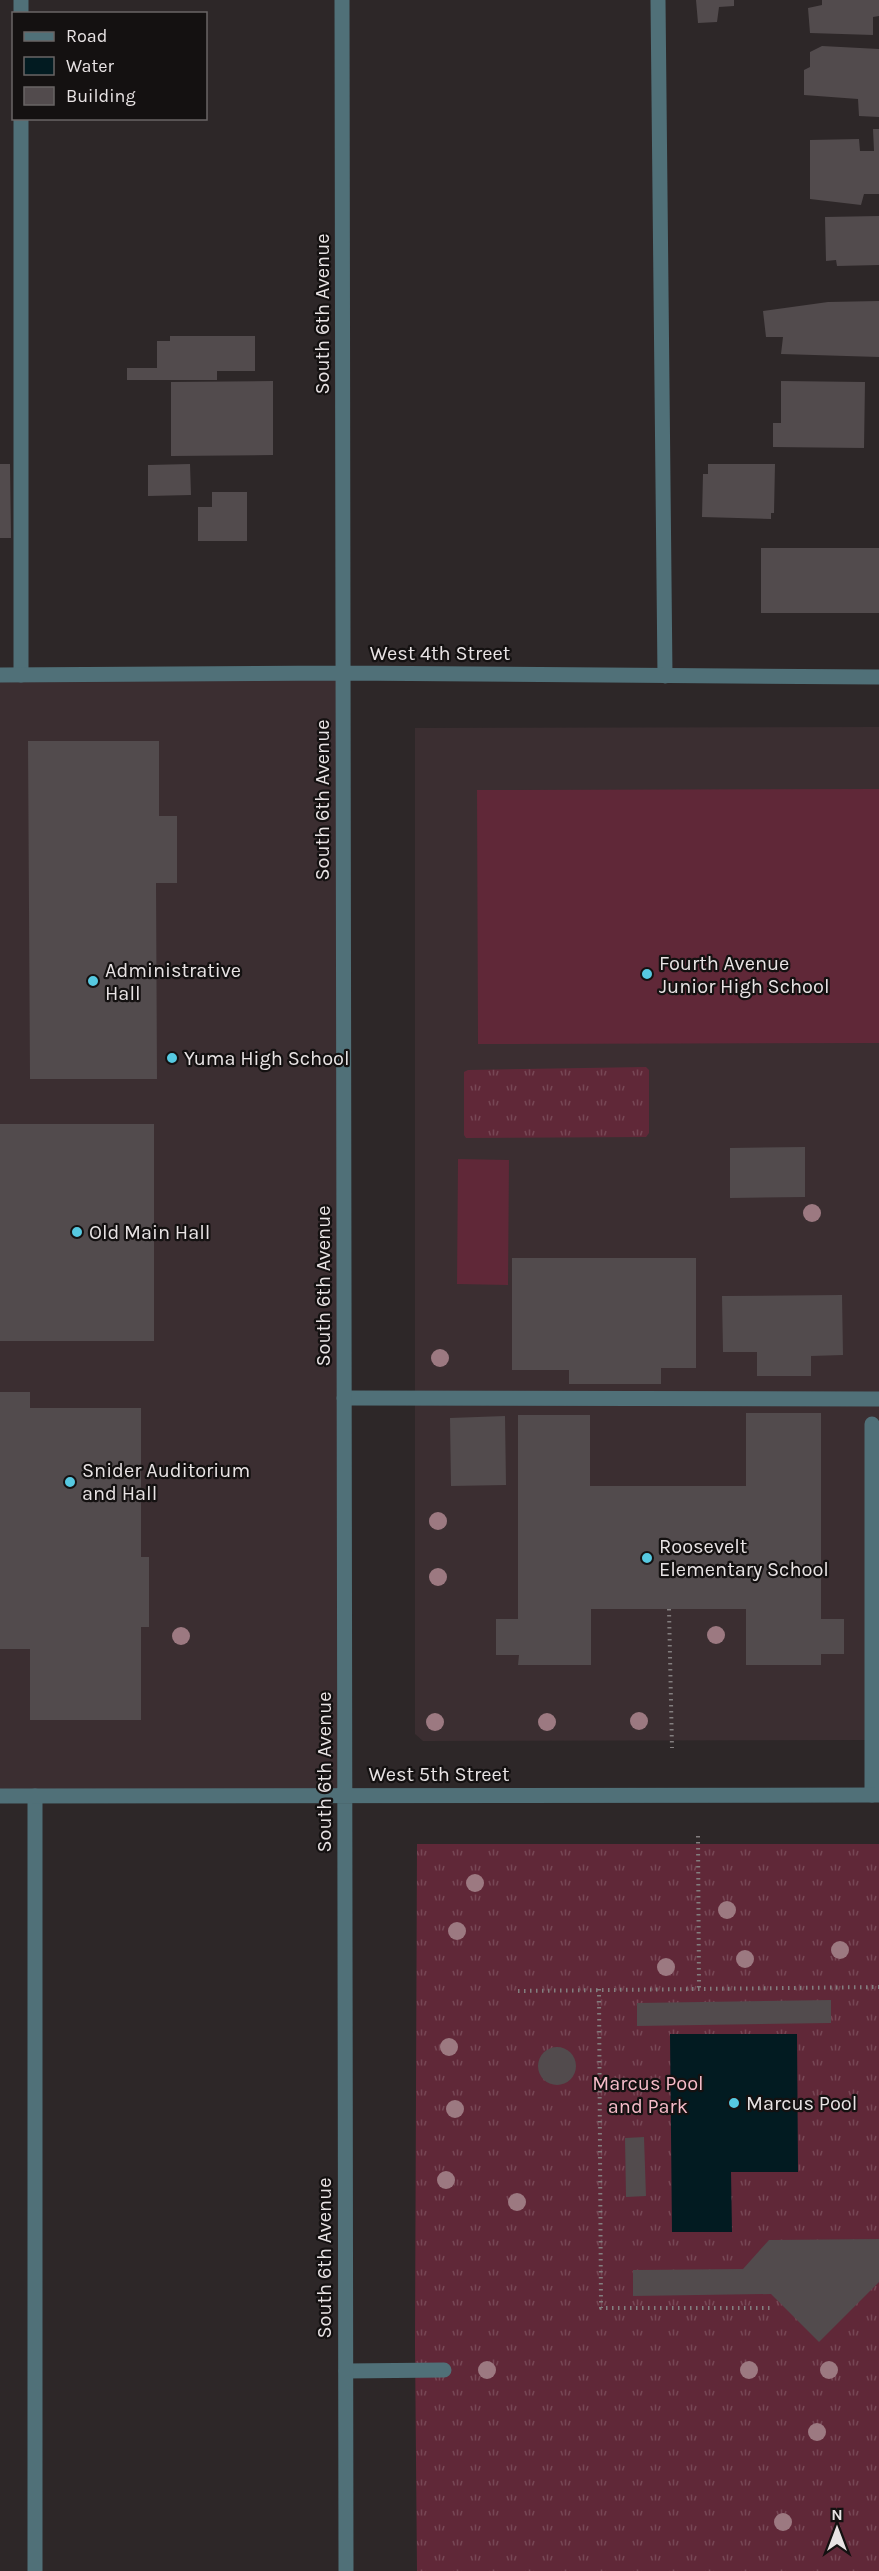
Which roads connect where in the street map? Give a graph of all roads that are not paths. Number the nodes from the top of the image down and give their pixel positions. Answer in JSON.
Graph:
{"nodes":[{"id":1,"x":342,"y":0,"type":"edge"},
{"id":2,"x":658,"y":0,"type":"edge"},
{"id":3,"x":21,"y":120,"type":"edge"},
{"id":4,"x":343,"y":674,"type":"junction"},
{"id":5,"x":0,"y":675,"type":"edge"},
{"id":6,"x":21,"y":675,"type":"junction"},
{"id":7,"x":665,"y":676,"type":"junction"},
{"id":8,"x":879,"y":677,"type":"edge"},
{"id":9,"x":344,"y":1398,"type":"junction"},
{"id":10,"x":879,"y":1399,"type":"edge"},
{"id":11,"x":872,"y":1424,"type":"dead end"},
{"id":12,"x":345,"y":1795,"type":"junction"},
{"id":13,"x":876,"y":1795,"type":"edge"},
{"id":14,"x":35,"y":1796,"type":"junction"},
{"id":15,"x":0,"y":1797,"type":"edge"},
{"id":16,"x":444,"y":2370,"type":"dead end"},
{"id":17,"x":346,"y":2371,"type":"junction"},
{"id":18,"x":34,"y":2571,"type":"edge"},
{"id":19,"x":346,"y":2571,"type":"edge"}],
"edges":[{"from":1,"to":4,"type":"street","name":"South 6th Avenue"},
{"from":2,"to":7,"type":"street"},
{"from":3,"to":6,"type":"street"},
{"from":4,"to":6,"type":"street","name":"West 4th Street"},
{"from":4,"to":7,"type":"street","name":"West 4th Street"},
{"from":4,"to":9,"type":"street","name":"South 6th Avenue"},
{"from":5,"to":6,"type":"street","name":"West 4th Street"},
{"from":7,"to":8,"type":"street","name":"West 4th Street"},
{"from":9,"to":10,"type":"street"},
{"from":9,"to":12,"type":"street","name":"South 6th Avenue"},
{"from":11,"to":13,"type":"street"},
{"from":12,"to":13,"type":"street","name":"West 5th Street"},
{"from":12,"to":14,"type":"street","name":"West 5th Street"},
{"from":12,"to":17,"type":"street","name":"South 6th Avenue"},
{"from":14,"to":15,"type":"street","name":"West 5th Street"},
{"from":14,"to":18,"type":"street"},
{"from":16,"to":17,"type":"street"},
{"from":17,"to":19,"type":"street","name":"South 6th Avenue"}]}
